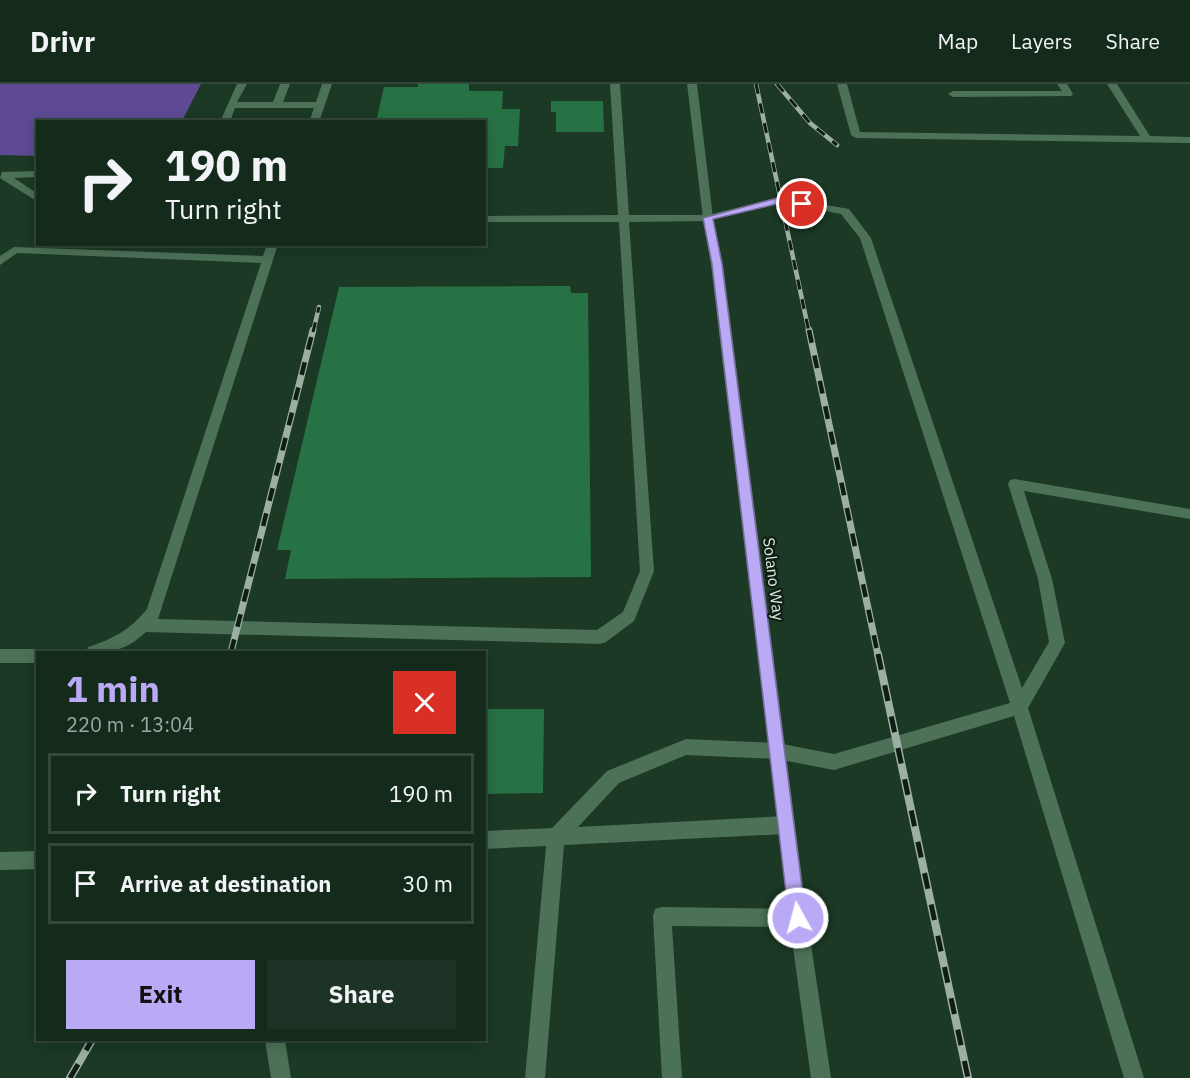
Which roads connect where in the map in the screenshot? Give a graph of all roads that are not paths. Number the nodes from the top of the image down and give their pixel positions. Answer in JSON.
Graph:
{"nodes":[{"id":1,"x":242,"y":84,"type":"edge"},
{"id":2,"x":285,"y":84,"type":"edge"},
{"id":3,"x":327,"y":84,"type":"edge"},
{"id":4,"x":615,"y":84,"type":"edge"},
{"id":5,"x":692,"y":84,"type":"edge"},
{"id":6,"x":842,"y":84,"type":"edge"},
{"id":7,"x":1062,"y":84,"type":"edge"},
{"id":8,"x":1112,"y":84,"type":"edge"},
{"id":9,"x":953,"y":94,"type":"dead end"},
{"id":10,"x":231,"y":105,"type":"junction"},
{"id":11,"x":277,"y":105,"type":"junction"},
{"id":12,"x":320,"y":105,"type":"junction"},
{"id":13,"x":226,"y":120,"type":"edge"},
{"id":14,"x":315,"y":120,"type":"edge"},
{"id":15,"x":1147,"y":139,"type":"junction"},
{"id":16,"x":1190,"y":140,"type":"edge"},
{"id":17,"x":36,"y":174,"type":"edge"},
{"id":18,"x":1,"y":175,"type":"edge"},
{"id":19,"x":36,"y":198,"type":"edge"},
{"id":20,"x":623,"y":218,"type":"junction"},
{"id":21,"x":708,"y":218,"type":"junction"},
{"id":22,"x":486,"y":219,"type":"edge"},
{"id":23,"x":93,"y":246,"type":"edge"},
{"id":24,"x":272,"y":246,"type":"edge"},
{"id":25,"x":100,"y":254,"type":"junction"},
{"id":26,"x":268,"y":260,"type":"junction"},
{"id":27,"x":0,"y":262,"type":"edge"},
{"id":28,"x":1190,"y":514,"type":"edge"},
{"id":29,"x":144,"y":626,"type":"junction"},
{"id":30,"x":100,"y":651,"type":"edge"},
{"id":31,"x":0,"y":656,"type":"edge"},
{"id":32,"x":36,"y":656,"type":"edge"},
{"id":33,"x":1020,"y":707,"type":"junction"},
{"id":34,"x":777,"y":751,"type":"junction"},
{"id":35,"x":786,"y":825,"type":"junction"},
{"id":36,"x":556,"y":837,"type":"junction"},
{"id":37,"x":486,"y":840,"type":"edge"},
{"id":38,"x":36,"y":860,"type":"edge"},
{"id":39,"x":0,"y":861,"type":"edge"},
{"id":40,"x":798,"y":918,"type":"junction"},
{"id":41,"x":275,"y":1041,"type":"edge"},
{"id":42,"x":281,"y":1078,"type":"edge"},
{"id":43,"x":535,"y":1078,"type":"edge"},
{"id":44,"x":672,"y":1078,"type":"edge"},
{"id":45,"x":821,"y":1078,"type":"edge"},
{"id":46,"x":1134,"y":1078,"type":"edge"}],
"edges":[{"from":1,"to":10,"type":"street"},
{"from":2,"to":11,"type":"street"},
{"from":3,"to":12,"type":"street"},
{"from":4,"to":20,"type":"street"},
{"from":5,"to":21,"type":"street","name":"Solano Way"},
{"from":6,"to":15,"type":"street"},
{"from":7,"to":9,"type":"street"},
{"from":8,"to":15,"type":"street"},
{"from":10,"to":11,"type":"street"},
{"from":10,"to":13,"type":"street"},
{"from":11,"to":12,"type":"street"},
{"from":12,"to":14,"type":"street"},
{"from":15,"to":16,"type":"street"},
{"from":17,"to":18,"type":"street"},
{"from":18,"to":19,"type":"street"},
{"from":20,"to":21,"type":"street"},
{"from":20,"to":22,"type":"street"},
{"from":20,"to":29,"type":"street"},
{"from":21,"to":33,"type":"street"},
{"from":21,"to":34,"type":"street","name":"Solano Way"},
{"from":23,"to":25,"type":"street"},
{"from":24,"to":26,"type":"street"},
{"from":25,"to":26,"type":"street"},
{"from":25,"to":27,"type":"street"},
{"from":26,"to":29,"type":"street"},
{"from":28,"to":33,"type":"street"},
{"from":29,"to":30,"type":"street"},
{"from":31,"to":32,"type":"street"},
{"from":33,"to":34,"type":"street"},
{"from":33,"to":46,"type":"street"},
{"from":34,"to":35,"type":"street","name":"Solano Way"},
{"from":34,"to":36,"type":"street"},
{"from":35,"to":36,"type":"street"},
{"from":35,"to":40,"type":"street","name":"Solano Way"},
{"from":36,"to":37,"type":"street"},
{"from":36,"to":43,"type":"street"},
{"from":38,"to":39,"type":"street"},
{"from":40,"to":44,"type":"street"},
{"from":40,"to":45,"type":"street","name":"Solano Way"},
{"from":41,"to":42,"type":"street"}]}
